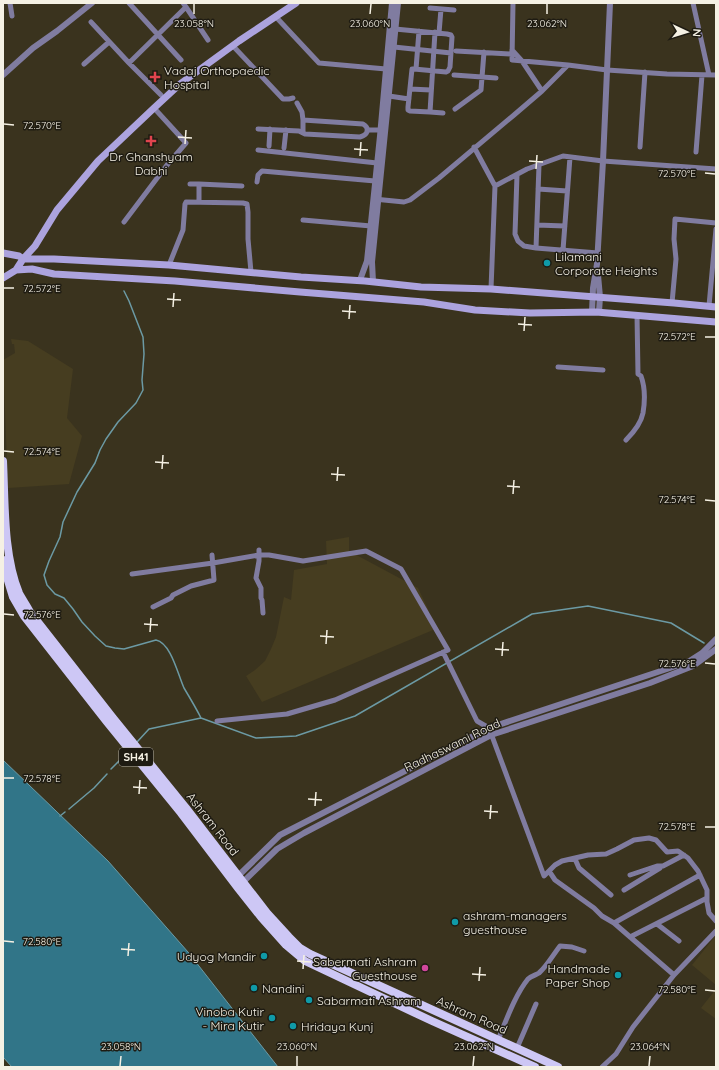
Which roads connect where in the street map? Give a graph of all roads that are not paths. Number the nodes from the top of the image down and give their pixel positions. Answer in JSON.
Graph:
{"nodes":[{"id":1,"x":10,"y":3,"type":"edge"},
{"id":2,"x":92,"y":3,"type":"edge"},
{"id":3,"x":129,"y":3,"type":"edge"},
{"id":4,"x":288,"y":3,"type":"edge"},
{"id":5,"x":296,"y":3,"type":"edge"},
{"id":6,"x":392,"y":3,"type":"edge"},
{"id":7,"x":398,"y":3,"type":"edge"},
{"id":8,"x":513,"y":3,"type":"edge"},
{"id":9,"x":610,"y":3,"type":"edge"},
{"id":10,"x":693,"y":3,"type":"edge"},
{"id":11,"x":184,"y":5,"type":"edge"},
{"id":12,"x":430,"y":8,"type":"dead end"},
{"id":13,"x":441,"y":9,"type":"junction"},
{"id":14,"x":454,"y":10,"type":"dead end"},
{"id":15,"x":12,"y":16,"type":"dead end"},
{"id":16,"x":276,"y":16,"type":"junction"},
{"id":17,"x":91,"y":22,"type":"dead end"},
{"id":18,"x":395,"y":29,"type":"junction"},
{"id":19,"x":420,"y":31,"type":"junction"},
{"id":20,"x":437,"y":33,"type":"junction"},
{"id":21,"x":158,"y":34,"type":"junction"},
{"id":22,"x":208,"y":40,"type":"dead end"},
{"id":23,"x":109,"y":42,"type":"junction"},
{"id":24,"x":233,"y":46,"type":"junction"},
{"id":25,"x":394,"y":47,"type":"junction"},
{"id":26,"x":418,"y":50,"type":"junction"},
{"id":27,"x":434,"y":51,"type":"junction"},
{"id":28,"x":453,"y":52,"type":"junction"},
{"id":29,"x":484,"y":52,"type":"junction"},
{"id":30,"x":512,"y":52,"type":"junction"},
{"id":31,"x":181,"y":60,"type":"dead end"},
{"id":32,"x":522,"y":61,"type":"junction"},
{"id":33,"x":129,"y":63,"type":"junction"},
{"id":34,"x":84,"y":64,"type":"dead end"},
{"id":35,"x":568,"y":65,"type":"junction"},
{"id":36,"x":416,"y":69,"type":"junction"},
{"id":37,"x":386,"y":70,"type":"junction"},
{"id":38,"x":432,"y":70,"type":"junction"},
{"id":39,"x":607,"y":70,"type":"junction"},
{"id":40,"x":645,"y":72,"type":"junction"},
{"id":41,"x":3,"y":75,"type":"edge"},
{"id":42,"x":454,"y":75,"type":"dead end"},
{"id":43,"x":702,"y":75,"type":"junction"},
{"id":44,"x":709,"y":75,"type":"junction"},
{"id":45,"x":716,"y":75,"type":"edge"},
{"id":46,"x":482,"y":77,"type":"junction"},
{"id":47,"x":496,"y":78,"type":"dead end"},
{"id":48,"x":410,"y":89,"type":"junction"},
{"id":49,"x":431,"y":90,"type":"junction"},
{"id":50,"x":542,"y":91,"type":"junction"},
{"id":51,"x":161,"y":96,"type":"junction"},
{"id":52,"x":389,"y":96,"type":"junction"},
{"id":53,"x":293,"y":98,"type":"dead end"},
{"id":54,"x":409,"y":99,"type":"junction"},
{"id":55,"x":297,"y":103,"type":"dead end"},
{"id":56,"x":154,"y":108,"type":"junction"},
{"id":57,"x":455,"y":110,"type":"dead end"},
{"id":58,"x":430,"y":112,"type":"junction"},
{"id":59,"x":443,"y":113,"type":"dead end"},
{"id":60,"x":303,"y":120,"type":"junction"},
{"id":61,"x":258,"y":129,"type":"dead end"},
{"id":62,"x":270,"y":130,"type":"junction"},
{"id":63,"x":286,"y":130,"type":"junction"},
{"id":64,"x":368,"y":130,"type":"junction"},
{"id":65,"x":380,"y":130,"type":"junction"},
{"id":66,"x":303,"y":132,"type":"junction"},
{"id":67,"x":269,"y":146,"type":"dead end"},
{"id":68,"x":474,"y":147,"type":"junction"},
{"id":69,"x":640,"y":147,"type":"dead end"},
{"id":70,"x":284,"y":148,"type":"dead end"},
{"id":71,"x":258,"y":150,"type":"dead end"},
{"id":72,"x":696,"y":152,"type":"dead end"},
{"id":73,"x":570,"y":157,"type":"junction"},
{"id":74,"x":603,"y":161,"type":"junction"},
{"id":75,"x":377,"y":163,"type":"junction"},
{"id":76,"x":539,"y":165,"type":"junction"},
{"id":77,"x":716,"y":169,"type":"edge"},
{"id":78,"x":517,"y":175,"type":"junction"},
{"id":79,"x":375,"y":181,"type":"junction"},
{"id":80,"x":257,"y":182,"type":"dead end"},
{"id":81,"x":190,"y":184,"type":"dead end"},
{"id":82,"x":199,"y":184,"type":"junction"},
{"id":83,"x":242,"y":186,"type":"dead end"},
{"id":84,"x":495,"y":186,"type":"junction"},
{"id":85,"x":538,"y":189,"type":"junction"},
{"id":86,"x":567,"y":191,"type":"junction"},
{"id":87,"x":376,"y":199,"type":"junction"},
{"id":88,"x":199,"y":202,"type":"junction"},
{"id":89,"x":304,"y":220,"type":"dead end"},
{"id":90,"x":124,"y":222,"type":"dead end"},
{"id":91,"x":716,"y":223,"type":"edge"},
{"id":92,"x":537,"y":224,"type":"junction"},
{"id":93,"x":371,"y":226,"type":"junction"},
{"id":94,"x":565,"y":226,"type":"junction"},
{"id":95,"x":716,"y":229,"type":"edge"},
{"id":96,"x":536,"y":248,"type":"junction"},
{"id":97,"x":563,"y":250,"type":"junction"},
{"id":98,"x":3,"y":253,"type":"edge"},
{"id":99,"x":598,"y":253,"type":"junction"},
{"id":100,"x":21,"y":258,"type":"junction"},
{"id":101,"x":169,"y":265,"type":"junction"},
{"id":102,"x":16,"y":270,"type":"junction"},
{"id":103,"x":251,"y":272,"type":"junction"},
{"id":104,"x":3,"y":278,"type":"edge"},
{"id":105,"x":360,"y":280,"type":"junction"},
{"id":106,"x":373,"y":282,"type":"junction"},
{"id":107,"x":491,"y":289,"type":"junction"},
{"id":108,"x":596,"y":297,"type":"junction"},
{"id":109,"x":672,"y":303,"type":"junction"},
{"id":110,"x":713,"y":307,"type":"edge"},
{"id":111,"x":595,"y":312,"type":"junction"},
{"id":112,"x":637,"y":315,"type":"junction"},
{"id":113,"x":716,"y":322,"type":"edge"},
{"id":114,"x":558,"y":367,"type":"dead end"},
{"id":115,"x":603,"y":370,"type":"dead end"},
{"id":116,"x":626,"y":440,"type":"dead end"},
{"id":117,"x":3,"y":461,"type":"edge"},
{"id":118,"x":259,"y":552,"type":"junction"},
{"id":119,"x":212,"y":555,"type":"dead end"},
{"id":120,"x":3,"y":560,"type":"edge"},
{"id":121,"x":213,"y":563,"type":"junction"},
{"id":122,"x":132,"y":574,"type":"dead end"},
{"id":123,"x":8,"y":582,"type":"edge"},
{"id":124,"x":153,"y":607,"type":"dead end"},
{"id":125,"x":263,"y":613,"type":"dead end"},
{"id":126,"x":715,"y":644,"type":"edge"},
{"id":127,"x":443,"y":652,"type":"junction"},
{"id":128,"x":217,"y":721,"type":"dead end"},
{"id":129,"x":490,"y":732,"type":"junction"},
{"id":130,"x":684,"y":855,"type":"junction"},
{"id":131,"x":575,"y":859,"type":"junction"},
{"id":132,"x":663,"y":866,"type":"junction"},
{"id":133,"x":549,"y":872,"type":"junction"},
{"id":134,"x":630,"y":874,"type":"dead end"},
{"id":135,"x":700,"y":874,"type":"junction"},
{"id":136,"x":238,"y":882,"type":"junction"},
{"id":137,"x":624,"y":890,"type":"dead end"},
{"id":138,"x":611,"y":895,"type":"dead end"},
{"id":139,"x":707,"y":898,"type":"junction"},
{"id":140,"x":716,"y":921,"type":"edge"},
{"id":141,"x":614,"y":923,"type":"junction"},
{"id":142,"x":657,"y":924,"type":"junction"},
{"id":143,"x":716,"y":931,"type":"edge"},
{"id":144,"x":630,"y":937,"type":"junction"},
{"id":145,"x":679,"y":941,"type":"dead end"},
{"id":146,"x":298,"y":951,"type":"junction"},
{"id":147,"x":584,"y":951,"type":"dead end"},
{"id":148,"x":674,"y":974,"type":"junction"},
{"id":149,"x":536,"y":1004,"type":"dead end"},
{"id":150,"x":498,"y":1040,"type":"junction"},
{"id":151,"x":517,"y":1048,"type":"junction"},
{"id":152,"x":535,"y":1067,"type":"edge"},
{"id":153,"x":558,"y":1067,"type":"edge"},
{"id":154,"x":602,"y":1067,"type":"edge"}],
"edges":[{"from":1,"to":15,"type":"street"},
{"from":2,"to":41,"type":"street"},
{"from":3,"to":21,"type":"street"},
{"from":4,"to":51,"type":"main road"},
{"from":5,"to":16,"type":"main road"},
{"from":6,"to":37,"type":"street"},
{"from":7,"to":18,"type":"street"},
{"from":8,"to":30,"type":"street"},
{"from":9,"to":39,"type":"street"},
{"from":10,"to":44,"type":"street"},
{"from":11,"to":21,"type":"street"},
{"from":11,"to":22,"type":"street"},
{"from":12,"to":13,"type":"street"},
{"from":13,"to":14,"type":"street"},
{"from":13,"to":20,"type":"street"},
{"from":16,"to":24,"type":"main road"},
{"from":16,"to":37,"type":"street"},
{"from":17,"to":23,"type":"street"},
{"from":18,"to":19,"type":"street"},
{"from":18,"to":25,"type":"street"},
{"from":19,"to":20,"type":"street"},
{"from":19,"to":26,"type":"street"},
{"from":20,"to":27,"type":"street"},
{"from":20,"to":28,"type":"street"},
{"from":21,"to":31,"type":"street"},
{"from":21,"to":33,"type":"street"},
{"from":23,"to":33,"type":"street"},
{"from":23,"to":34,"type":"street"},
{"from":24,"to":53,"type":"street"},
{"from":24,"to":56,"type":"main road"},
{"from":25,"to":26,"type":"street"},
{"from":25,"to":52,"type":"street"},
{"from":26,"to":27,"type":"street"},
{"from":26,"to":36,"type":"street"},
{"from":27,"to":28,"type":"street"},
{"from":27,"to":38,"type":"street"},
{"from":28,"to":29,"type":"street"},
{"from":28,"to":38,"type":"street"},
{"from":29,"to":30,"type":"street"},
{"from":29,"to":46,"type":"street"},
{"from":30,"to":32,"type":"street"},
{"from":32,"to":35,"type":"street"},
{"from":32,"to":50,"type":"street"},
{"from":33,"to":51,"type":"street"},
{"from":35,"to":39,"type":"street"},
{"from":35,"to":50,"type":"street"},
{"from":36,"to":38,"type":"street"},
{"from":36,"to":48,"type":"street"},
{"from":37,"to":65,"type":"street"},
{"from":38,"to":49,"type":"street"},
{"from":39,"to":40,"type":"street"},
{"from":39,"to":74,"type":"street"},
{"from":40,"to":43,"type":"street"},
{"from":40,"to":69,"type":"street"},
{"from":42,"to":46,"type":"street"},
{"from":43,"to":44,"type":"street"},
{"from":43,"to":72,"type":"street"},
{"from":44,"to":45,"type":"street"},
{"from":46,"to":47,"type":"street"},
{"from":46,"to":57,"type":"street"},
{"from":48,"to":49,"type":"street"},
{"from":48,"to":54,"type":"street"},
{"from":49,"to":58,"type":"street"},
{"from":50,"to":68,"type":"street"},
{"from":51,"to":100,"type":"main road"},
{"from":52,"to":54,"type":"street"},
{"from":52,"to":87,"type":"street"},
{"from":54,"to":58,"type":"street"},
{"from":55,"to":60,"type":"street"},
{"from":56,"to":90,"type":"street"},
{"from":56,"to":100,"type":"main road"},
{"from":58,"to":59,"type":"street"},
{"from":60,"to":64,"type":"street"},
{"from":60,"to":66,"type":"street"},
{"from":61,"to":62,"type":"street"},
{"from":62,"to":63,"type":"street"},
{"from":62,"to":67,"type":"street"},
{"from":63,"to":66,"type":"street"},
{"from":63,"to":70,"type":"street"},
{"from":64,"to":65,"type":"street"},
{"from":64,"to":66,"type":"street"},
{"from":65,"to":75,"type":"street"},
{"from":68,"to":84,"type":"street"},
{"from":68,"to":87,"type":"street"},
{"from":71,"to":75,"type":"street"},
{"from":73,"to":74,"type":"street"},
{"from":73,"to":76,"type":"street"},
{"from":73,"to":86,"type":"street"},
{"from":74,"to":77,"type":"street"},
{"from":74,"to":99,"type":"street"},
{"from":75,"to":79,"type":"street"},
{"from":76,"to":78,"type":"street"},
{"from":76,"to":85,"type":"street"},
{"from":78,"to":84,"type":"street"},
{"from":78,"to":96,"type":"street"},
{"from":79,"to":80,"type":"street"},
{"from":79,"to":87,"type":"street"},
{"from":81,"to":82,"type":"street"},
{"from":82,"to":83,"type":"street"},
{"from":82,"to":88,"type":"street"},
{"from":84,"to":107,"type":"street"},
{"from":85,"to":86,"type":"street"},
{"from":85,"to":92,"type":"street"},
{"from":86,"to":94,"type":"street"},
{"from":87,"to":93,"type":"street"},
{"from":87,"to":106,"type":"street"},
{"from":88,"to":101,"type":"street"},
{"from":88,"to":103,"type":"street"},
{"from":89,"to":93,"type":"street"},
{"from":91,"to":109,"type":"street"},
{"from":92,"to":94,"type":"street"},
{"from":92,"to":96,"type":"street"},
{"from":93,"to":105,"type":"street"},
{"from":94,"to":97,"type":"street"},
{"from":95,"to":110,"type":"street"},
{"from":96,"to":97,"type":"street"},
{"from":97,"to":99,"type":"street"},
{"from":98,"to":100,"type":"main road"},
{"from":99,"to":108,"type":"street"},
{"from":100,"to":101,"type":"main road"},
{"from":100,"to":102,"type":"main road"},
{"from":101,"to":103,"type":"main road"},
{"from":102,"to":104,"type":"main road"},
{"from":102,"to":111,"type":"main road"},
{"from":103,"to":105,"type":"main road"},
{"from":105,"to":106,"type":"main road"},
{"from":106,"to":107,"type":"main road"},
{"from":107,"to":108,"type":"main road"},
{"from":108,"to":109,"type":"main road"},
{"from":108,"to":111,"type":"street"},
{"from":109,"to":110,"type":"main road"},
{"from":111,"to":112,"type":"main road"},
{"from":112,"to":113,"type":"main road"},
{"from":112,"to":116,"type":"street"},
{"from":114,"to":115,"type":"street"},
{"from":117,"to":123,"type":"main road","name":"Ashram Road"},
{"from":118,"to":121,"type":"street"},
{"from":118,"to":125,"type":"street"},
{"from":118,"to":127,"type":"street"},
{"from":119,"to":121,"type":"street"},
{"from":120,"to":123,"type":"main road","name":"Ashram Road"},
{"from":121,"to":122,"type":"street"},
{"from":121,"to":124,"type":"street"},
{"from":123,"to":136,"type":"main road","name":"Ashram Road"},
{"from":126,"to":129,"type":"street","name":"Radhaswami Road"},
{"from":127,"to":128,"type":"street"},
{"from":127,"to":129,"type":"street"},
{"from":129,"to":133,"type":"street"},
{"from":129,"to":136,"type":"street","name":"Radhaswami Road"},
{"from":129,"to":136,"type":"street","name":"Radhaswami Road"},
{"from":130,"to":131,"type":"street"},
{"from":130,"to":132,"type":"street"},
{"from":130,"to":135,"type":"street"},
{"from":131,"to":133,"type":"street"},
{"from":131,"to":138,"type":"street"},
{"from":132,"to":134,"type":"street"},
{"from":132,"to":137,"type":"street"},
{"from":133,"to":141,"type":"street"},
{"from":135,"to":139,"type":"street"},
{"from":135,"to":141,"type":"street"},
{"from":136,"to":146,"type":"main road","name":"Ashram Road"},
{"from":139,"to":140,"type":"street"},
{"from":139,"to":142,"type":"street"},
{"from":141,"to":144,"type":"street"},
{"from":142,"to":144,"type":"street"},
{"from":142,"to":145,"type":"street"},
{"from":143,"to":148,"type":"street"},
{"from":144,"to":148,"type":"street"},
{"from":146,"to":150,"type":"main road","name":"Ashram Road"},
{"from":146,"to":152,"type":"main road","name":"Ashram Road"},
{"from":147,"to":150,"type":"street"},
{"from":148,"to":154,"type":"street"},
{"from":149,"to":151,"type":"street"},
{"from":150,"to":151,"type":"main road","name":"Ashram Road"},
{"from":151,"to":153,"type":"main road","name":"Ashram Road"}]}
